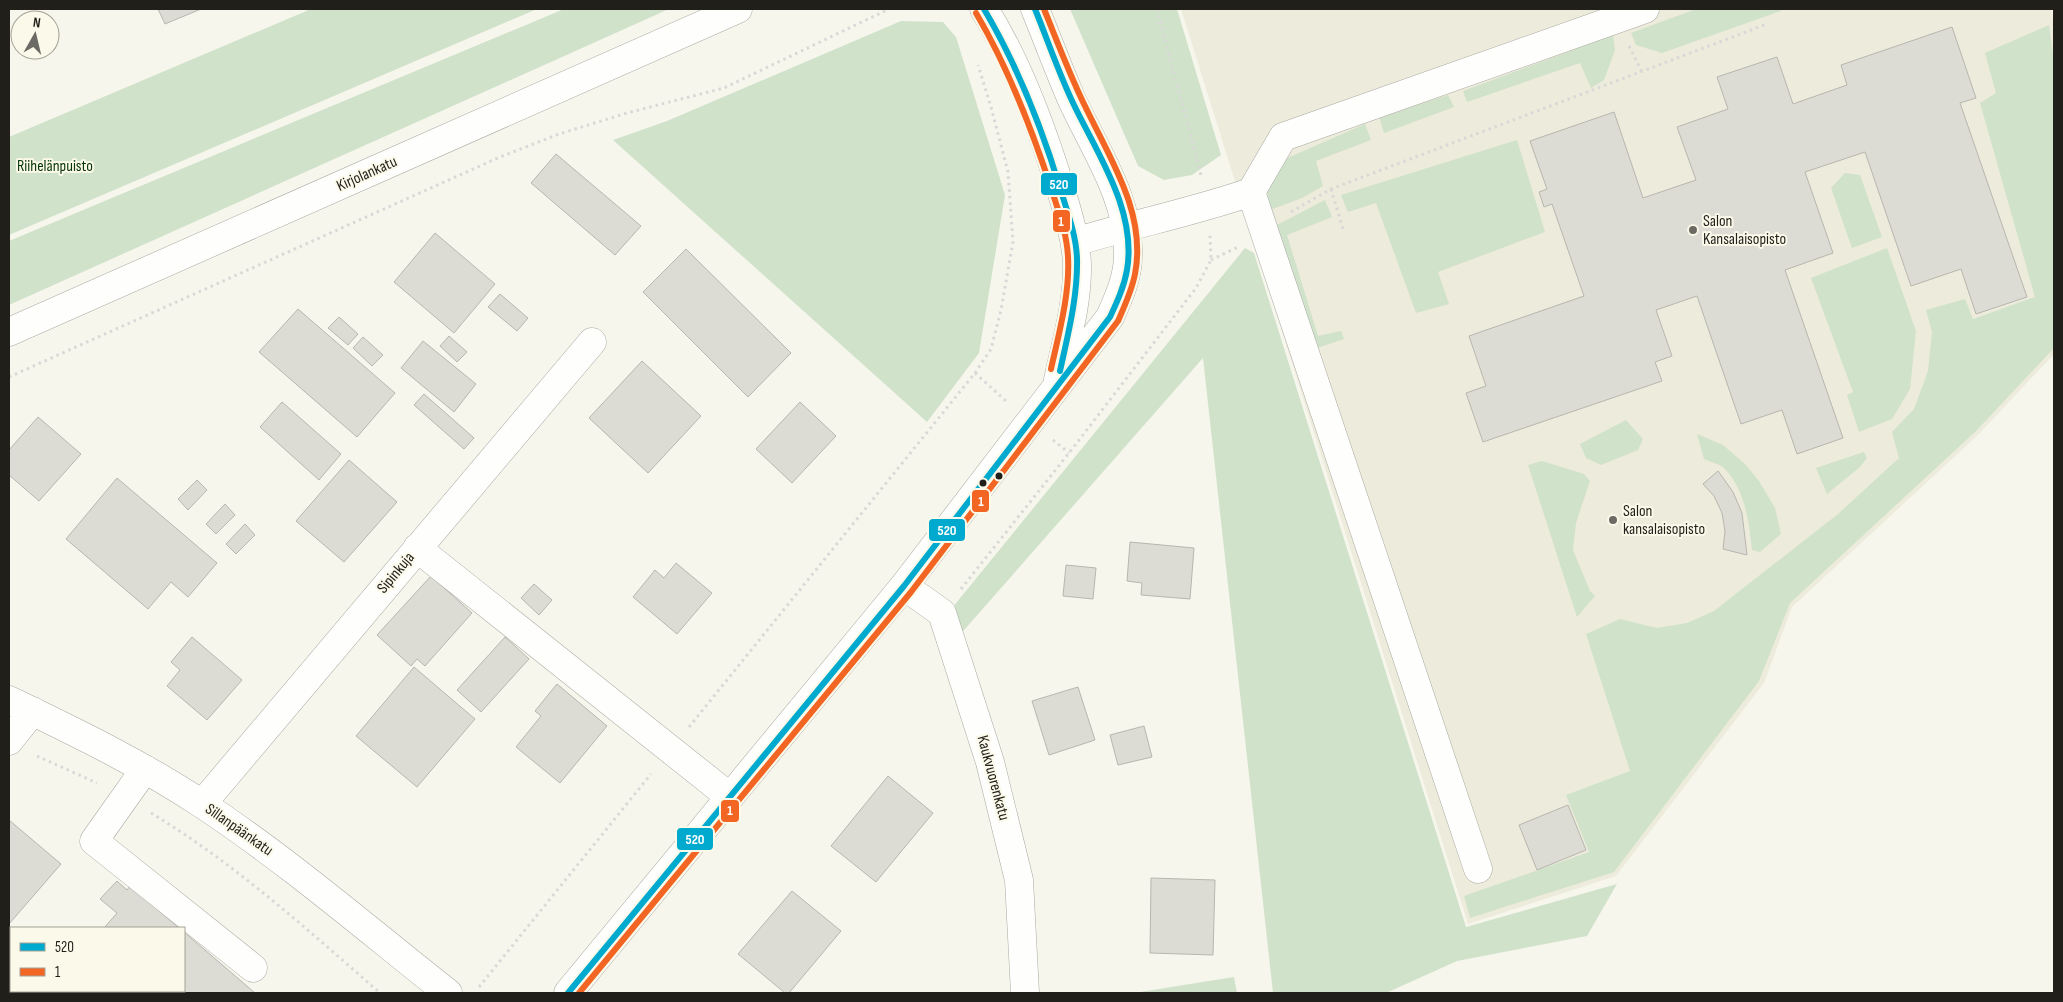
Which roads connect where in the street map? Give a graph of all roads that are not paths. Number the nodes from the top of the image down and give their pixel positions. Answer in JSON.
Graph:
{"nodes":[{"id":1,"x":751,"y":9,"type":"edge"},
{"id":2,"x":984,"y":9,"type":"edge"},
{"id":3,"x":1035,"y":9,"type":"edge"},
{"id":4,"x":1645,"y":9,"type":"edge"},
{"id":5,"x":731,"y":12,"type":"edge"},
{"id":6,"x":1251,"y":192,"type":"junction"},
{"id":7,"x":1126,"y":227,"type":"junction"},
{"id":8,"x":1075,"y":242,"type":"junction"},
{"id":9,"x":9,"y":332,"type":"edge"},
{"id":10,"x":592,"y":342,"type":"dead end"},
{"id":11,"x":1057,"y":386,"type":"junction"},
{"id":12,"x":417,"y":548,"type":"junction"},
{"id":13,"x":904,"y":586,"type":"junction"},
{"id":14,"x":9,"y":700,"type":"edge"},
{"id":15,"x":33,"y":712,"type":"junction"},
{"id":16,"x":9,"y":741,"type":"edge"},
{"id":17,"x":145,"y":768,"type":"junction"},
{"id":18,"x":730,"y":797,"type":"junction"},
{"id":19,"x":202,"y":804,"type":"junction"},
{"id":20,"x":1478,"y":869,"type":"dead end"},
{"id":21,"x":253,"y":968,"type":"dead end"},
{"id":22,"x":448,"y":993,"type":"edge"},
{"id":23,"x":568,"y":993,"type":"edge"},
{"id":24,"x":1025,"y":993,"type":"edge"}],
"edges":[{"from":1,"to":5,"type":"street","name":"Kirjolankatu"},
{"from":2,"to":8,"type":"street"},
{"from":3,"to":7,"type":"street"},
{"from":4,"to":6,"type":"street"},
{"from":5,"to":9,"type":"street","name":"Kirjolankatu"},
{"from":6,"to":7,"type":"street"},
{"from":6,"to":20,"type":"street"},
{"from":7,"to":8,"type":"street"},
{"from":7,"to":11,"type":"street"},
{"from":8,"to":11,"type":"street"},
{"from":10,"to":12,"type":"street","name":"Sipinkuja"},
{"from":11,"to":13,"type":"street"},
{"from":12,"to":18,"type":"street"},
{"from":12,"to":19,"type":"street","name":"Sipinkuja"},
{"from":13,"to":18,"type":"street"},
{"from":13,"to":24,"type":"street","name":"Kaukvuorenkatu"},
{"from":14,"to":15,"type":"street","name":"Sillanpäänkatu"},
{"from":15,"to":16,"type":"street"},
{"from":15,"to":17,"type":"street","name":"Sillanpäänkatu"},
{"from":17,"to":19,"type":"street","name":"Sillanpäänkatu"},
{"from":17,"to":21,"type":"street"},
{"from":18,"to":23,"type":"street"},
{"from":19,"to":22,"type":"street","name":"Sillanpäänkatu"}]}
